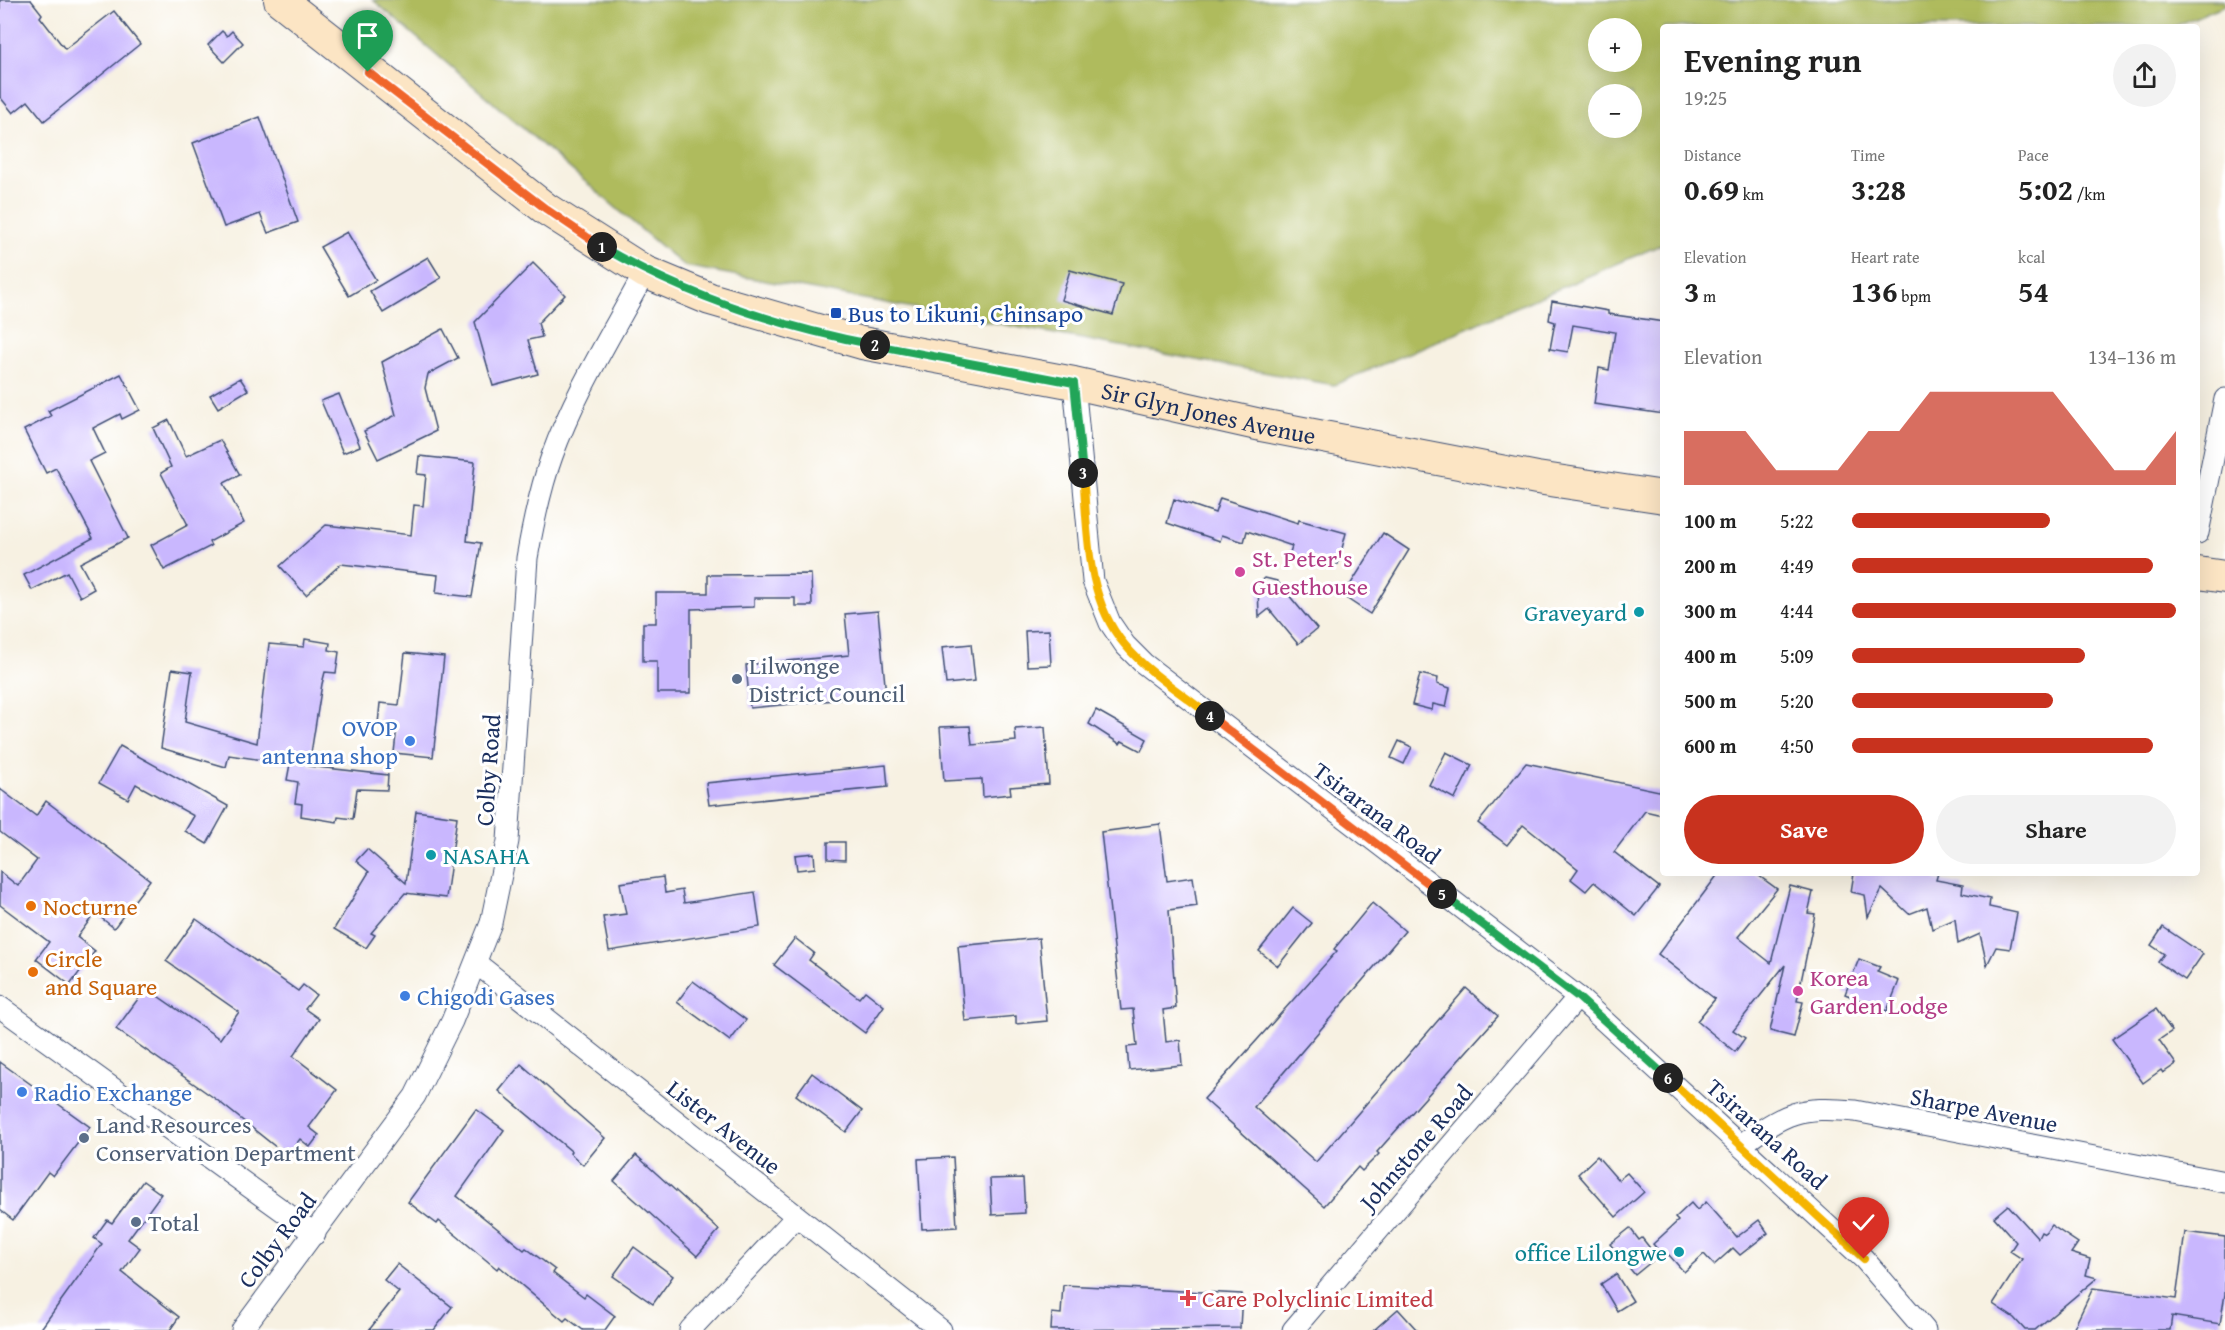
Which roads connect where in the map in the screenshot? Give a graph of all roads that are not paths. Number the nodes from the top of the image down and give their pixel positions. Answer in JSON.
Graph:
{"nodes":[{"id":1,"x":280,"y":0,"type":"edge"},
{"id":2,"x":645,"y":272,"type":"junction"},
{"id":3,"x":1074,"y":383,"type":"junction"},
{"id":4,"x":2225,"y":399,"type":"edge"},
{"id":5,"x":1660,"y":496,"type":"edge"},
{"id":6,"x":2200,"y":523,"type":"edge"},
{"id":7,"x":2200,"y":573,"type":"edge"},
{"id":8,"x":2225,"y":577,"type":"edge"},
{"id":9,"x":476,"y":963,"type":"junction"},
{"id":10,"x":1578,"y":997,"type":"junction"},
{"id":11,"x":0,"y":1007,"type":"edge"},
{"id":12,"x":1741,"y":1145,"type":"junction"},
{"id":13,"x":2225,"y":1182,"type":"edge"},
{"id":14,"x":796,"y":1217,"type":"junction"},
{"id":15,"x":315,"y":1234,"type":"junction"},
{"id":16,"x":242,"y":1330,"type":"edge"},
{"id":17,"x":690,"y":1330,"type":"edge"},
{"id":18,"x":940,"y":1330,"type":"edge"},
{"id":19,"x":1293,"y":1330,"type":"edge"},
{"id":20,"x":1925,"y":1330,"type":"edge"}],
"edges":[{"from":1,"to":2,"type":"main road","name":"Sir Glyn Jones Avenue"},
{"from":2,"to":3,"type":"main road","name":"Sir Glyn Jones Avenue"},
{"from":2,"to":9,"type":"street","name":"Colby Road"},
{"from":3,"to":5,"type":"main road","name":"Sir Glyn Jones Avenue"},
{"from":3,"to":10,"type":"street","name":"Tsirarana Road"},
{"from":4,"to":6,"type":"street"},
{"from":7,"to":8,"type":"main road"},
{"from":9,"to":14,"type":"street","name":"Lister Avenue"},
{"from":9,"to":15,"type":"street","name":"Colby Road"},
{"from":10,"to":12,"type":"street","name":"Tsirarana Road"},
{"from":10,"to":19,"type":"street","name":"Johnstone Road"},
{"from":11,"to":15,"type":"street"},
{"from":12,"to":13,"type":"street","name":"Sharpe Avenue"},
{"from":12,"to":20,"type":"street","name":"Tsirarana Road"},
{"from":14,"to":17,"type":"street"},
{"from":14,"to":18,"type":"street","name":"Lister Avenue"},
{"from":15,"to":16,"type":"street","name":"Colby Road"}]}
